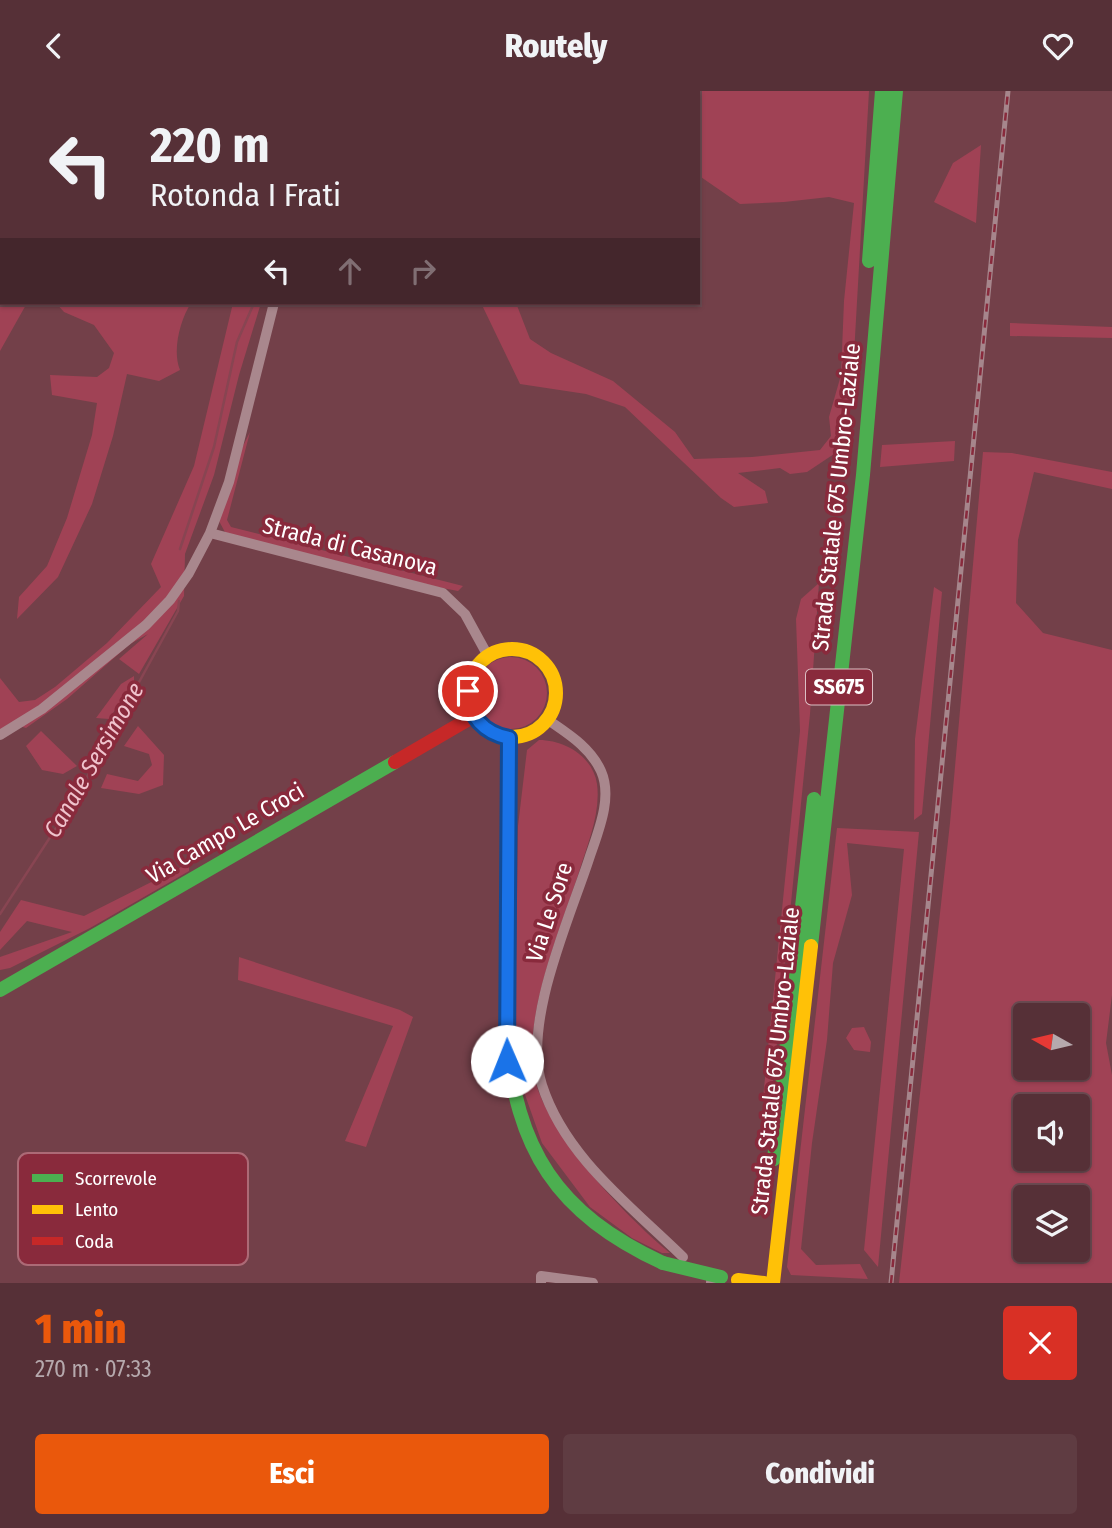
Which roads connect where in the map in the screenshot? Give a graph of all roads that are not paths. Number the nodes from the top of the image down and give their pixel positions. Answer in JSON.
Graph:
{"nodes":[{"id":1,"x":883,"y":91,"type":"edge"},
{"id":2,"x":896,"y":91,"type":"edge"},
{"id":3,"x":273,"y":305,"type":"edge"},
{"id":4,"x":210,"y":533,"type":"junction"},
{"id":5,"x":488,"y":656,"type":"junction"},
{"id":6,"x":474,"y":716,"type":"junction"},
{"id":7,"x":548,"y":720,"type":"junction"},
{"id":8,"x":0,"y":735,"type":"edge"},
{"id":9,"x":509,"y":738,"type":"junction"},
{"id":10,"x":0,"y":990,"type":"edge"},
{"id":11,"x":683,"y":1257,"type":"dead end"},
{"id":12,"x":714,"y":1281,"type":"edge"},
{"id":13,"x":541,"y":1283,"type":"edge"},
{"id":14,"x":593,"y":1283,"type":"edge"},
{"id":15,"x":762,"y":1283,"type":"edge"},
{"id":16,"x":773,"y":1283,"type":"edge"}],
"edges":[{"from":1,"to":15,"type":"main road","name":"Strada Statale 675 Umbro-Laziale","number":"SS675"},
{"from":2,"to":16,"type":"main road","name":"Strada Statale 675 Umbro-Laziale","number":"SS675"},
{"from":3,"to":4,"type":"street"},
{"from":4,"to":5,"type":"street","name":"Strada di Casanova"},
{"from":4,"to":8,"type":"street"},
{"from":5,"to":6,"type":"main road"},
{"from":5,"to":7,"type":"main road"},
{"from":6,"to":9,"type":"main road"},
{"from":6,"to":10,"type":"main road","name":"Via Campo Le Croci"},
{"from":7,"to":9,"type":"main road"},
{"from":7,"to":11,"type":"street","name":"Via Le Sore"},
{"from":9,"to":12,"type":"main road","bridge":true},
{"from":12,"to":15,"type":"main road","bridge":true},
{"from":13,"to":14,"type":"street"}]}
